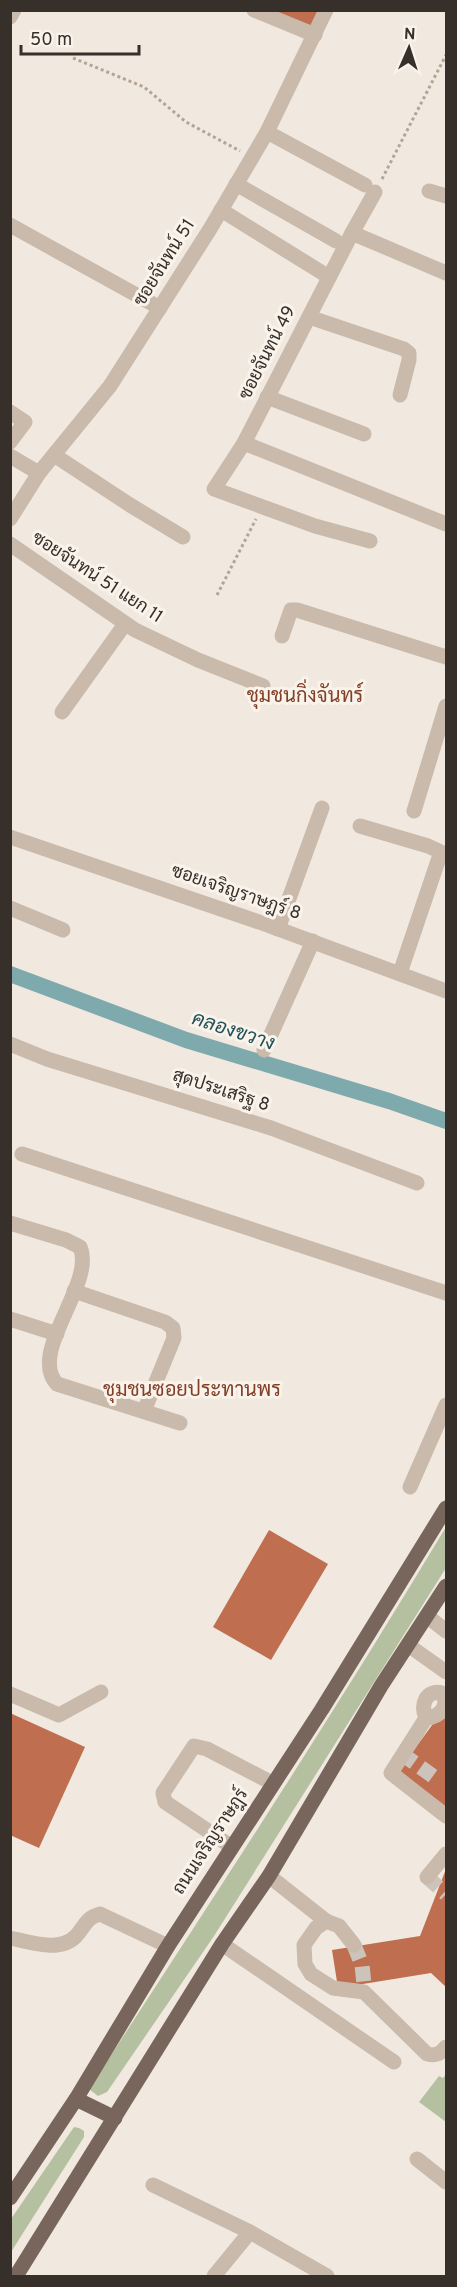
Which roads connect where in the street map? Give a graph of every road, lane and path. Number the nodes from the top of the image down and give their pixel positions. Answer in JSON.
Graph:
{"nodes":[{"id":1,"x":14,"y":10,"type":"edge"},
{"id":2,"x":254,"y":10,"type":"edge"},
{"id":3,"x":326,"y":10,"type":"edge"},
{"id":4,"x":10,"y":17,"type":"edge"},
{"id":5,"x":315,"y":35,"type":"junction"},
{"id":6,"x":447,"y":56,"type":"edge"},
{"id":7,"x":73,"y":58,"type":"dead end"},
{"id":8,"x":267,"y":132,"type":"junction"},
{"id":9,"x":252,"y":158,"type":"junction"},
{"id":10,"x":236,"y":184,"type":"junction"},
{"id":11,"x":370,"y":189,"type":"junction"},
{"id":12,"x":429,"y":191,"type":"dead end"},
{"id":13,"x":447,"y":196,"type":"edge"},
{"id":14,"x":221,"y":210,"type":"junction"},
{"id":15,"x":10,"y":225,"type":"edge"},
{"id":16,"x":352,"y":233,"type":"junction"},
{"id":17,"x":336,"y":241,"type":"dead end"},
{"id":18,"x":447,"y":273,"type":"edge"},
{"id":19,"x":329,"y":277,"type":"junction"},
{"id":20,"x":160,"y":308,"type":"junction"},
{"id":21,"x":309,"y":317,"type":"junction"},
{"id":22,"x":400,"y":395,"type":"dead end"},
{"id":23,"x":267,"y":397,"type":"junction"},
{"id":24,"x":10,"y":412,"type":"edge"},
{"id":25,"x":364,"y":434,"type":"dead end"},
{"id":26,"x":10,"y":442,"type":"edge"},
{"id":27,"x":244,"y":444,"type":"junction"},
{"id":28,"x":54,"y":455,"type":"junction"},
{"id":29,"x":10,"y":456,"type":"edge"},
{"id":30,"x":39,"y":473,"type":"junction"},
{"id":31,"x":262,"y":507,"type":"junction"},
{"id":32,"x":10,"y":519,"type":"edge"},
{"id":33,"x":447,"y":524,"type":"edge"},
{"id":34,"x":183,"y":537,"type":"dead end"},
{"id":35,"x":370,"y":541,"type":"dead end"},
{"id":36,"x":10,"y":544,"type":"edge"},
{"id":37,"x":217,"y":595,"type":"dead end"},
{"id":38,"x":125,"y":624,"type":"junction"},
{"id":39,"x":282,"y":636,"type":"dead end"},
{"id":40,"x":447,"y":657,"type":"edge"},
{"id":41,"x":263,"y":686,"type":"dead end"},
{"id":42,"x":447,"y":706,"type":"edge"},
{"id":43,"x":62,"y":712,"type":"dead end"},
{"id":44,"x":322,"y":807,"type":"dead end"},
{"id":45,"x":414,"y":811,"type":"dead end"},
{"id":46,"x":360,"y":826,"type":"dead end"},
{"id":47,"x":10,"y":837,"type":"edge"},
{"id":48,"x":10,"y":908,"type":"edge"},
{"id":49,"x":278,"y":928,"type":"junction"},
{"id":50,"x":63,"y":930,"type":"dead end"},
{"id":51,"x":313,"y":941,"type":"junction"},
{"id":52,"x":400,"y":973,"type":"junction"},
{"id":53,"x":447,"y":991,"type":"edge"},
{"id":54,"x":10,"y":1044,"type":"edge"},
{"id":55,"x":264,"y":1050,"type":"dead end"},
{"id":56,"x":22,"y":1154,"type":"dead end"},
{"id":57,"x":417,"y":1183,"type":"dead end"},
{"id":58,"x":10,"y":1223,"type":"edge"},
{"id":59,"x":74,"y":1292,"type":"junction"},
{"id":60,"x":447,"y":1293,"type":"edge"},
{"id":61,"x":10,"y":1318,"type":"edge"},
{"id":62,"x":57,"y":1334,"type":"junction"},
{"id":63,"x":447,"y":1405,"type":"edge"},
{"id":64,"x":144,"y":1411,"type":"junction"},
{"id":65,"x":180,"y":1423,"type":"dead end"},
{"id":66,"x":410,"y":1487,"type":"dead end"},
{"id":67,"x":447,"y":1508,"type":"edge"},
{"id":68,"x":447,"y":1586,"type":"edge"},
{"id":69,"x":427,"y":1616,"type":"junction"},
{"id":70,"x":447,"y":1631,"type":"edge"},
{"id":71,"x":408,"y":1645,"type":"junction"},
{"id":72,"x":447,"y":1672,"type":"edge"},
{"id":73,"x":444,"y":1691,"type":"edge"},
{"id":74,"x":101,"y":1692,"type":"dead end"},
{"id":75,"x":10,"y":1694,"type":"edge"},
{"id":76,"x":272,"y":1783,"type":"junction"},
{"id":77,"x":447,"y":1816,"type":"edge"},
{"id":78,"x":232,"y":1846,"type":"junction"},
{"id":79,"x":447,"y":1854,"type":"edge"},
{"id":80,"x":269,"y":1876,"type":"junction"},
{"id":81,"x":427,"y":1876,"type":"dead end"},
{"id":82,"x":326,"y":1921,"type":"junction"},
{"id":83,"x":10,"y":1938,"type":"edge"},
{"id":84,"x":222,"y":1944,"type":"junction"},
{"id":85,"x":354,"y":1945,"type":"tunnel mouth"},
{"id":86,"x":168,"y":1946,"type":"junction"},
{"id":87,"x":447,"y":2047,"type":"edge"},
{"id":88,"x":394,"y":2062,"type":"dead end"},
{"id":89,"x":76,"y":2099,"type":"junction"},
{"id":90,"x":115,"y":2118,"type":"junction"},
{"id":91,"x":417,"y":2160,"type":"dead end"},
{"id":92,"x":447,"y":2182,"type":"edge"},
{"id":93,"x":153,"y":2185,"type":"dead end"},
{"id":94,"x":10,"y":2198,"type":"edge"},
{"id":95,"x":250,"y":2232,"type":"junction"},
{"id":96,"x":16,"y":2277,"type":"edge"},
{"id":97,"x":214,"y":2277,"type":"edge"},
{"id":98,"x":327,"y":2277,"type":"edge"}],
"edges":[{"from":1,"to":4,"type":"street"},
{"from":2,"to":5,"type":"street"},
{"from":3,"to":5,"type":"street","name":"ซอยจันทน์ 51"},
{"from":5,"to":8,"type":"street","name":"ซอยจันทน์ 51"},
{"from":6,"to":11,"type":"path"},
{"from":7,"to":9,"type":"path"},
{"from":8,"to":9,"type":"street","name":"ซอยจันทน์ 51"},
{"from":8,"to":11,"type":"street"},
{"from":9,"to":10,"type":"street","name":"ซอยจันทน์ 51"},
{"from":10,"to":14,"type":"street","name":"ซอยจันทน์ 51"},
{"from":10,"to":17,"type":"street"},
{"from":11,"to":16,"type":"street","name":"ซอยจันทน์ 49"},
{"from":12,"to":13,"type":"street"},
{"from":14,"to":19,"type":"street"},
{"from":14,"to":20,"type":"street","name":"ซอยจันทน์ 51"},
{"from":15,"to":20,"type":"street"},
{"from":16,"to":18,"type":"street"},
{"from":16,"to":19,"type":"street","name":"ซอยจันทน์ 49"},
{"from":19,"to":21,"type":"street","name":"ซอยจันทน์ 49"},
{"from":20,"to":28,"type":"street","name":"ซอยจันทน์ 51"},
{"from":21,"to":22,"type":"street"},
{"from":21,"to":23,"type":"street","name":"ซอยจันทน์ 49"},
{"from":23,"to":25,"type":"street"},
{"from":23,"to":27,"type":"street","name":"ซอยจันทน์ 49"},
{"from":24,"to":26,"type":"street"},
{"from":27,"to":31,"type":"street","name":"ซอยจันทน์ 49"},
{"from":27,"to":33,"type":"street"},
{"from":28,"to":30,"type":"street","name":"ซอยจันทน์ 51"},
{"from":28,"to":34,"type":"street"},
{"from":29,"to":30,"type":"street"},
{"from":30,"to":32,"type":"street","name":"ซอยจันทน์ 51"},
{"from":31,"to":35,"type":"street"},
{"from":31,"to":37,"type":"path"},
{"from":36,"to":38,"type":"street","name":"ซอยจันทน์ 51 แยก 11"},
{"from":38,"to":41,"type":"street","name":"ซอยจันทน์ 51 แยก 11"},
{"from":38,"to":43,"type":"street"},
{"from":39,"to":40,"type":"street"},
{"from":42,"to":45,"type":"street"},
{"from":44,"to":49,"type":"street"},
{"from":46,"to":52,"type":"street"},
{"from":47,"to":49,"type":"street","name":"ซอยเจริญราษฎร์ 8"},
{"from":48,"to":50,"type":"street"},
{"from":49,"to":51,"type":"street","name":"ซอยเจริญราษฎร์ 8"},
{"from":51,"to":52,"type":"street","name":"ซอยเจริญราษฎร์ 8"},
{"from":51,"to":55,"type":"street"},
{"from":52,"to":53,"type":"street","name":"ซอยเจริญราษฎร์ 8"},
{"from":54,"to":57,"type":"street","name":"สุดประเสริฐ 8"},
{"from":56,"to":60,"type":"street"},
{"from":58,"to":59,"type":"street"},
{"from":59,"to":62,"type":"street"},
{"from":59,"to":64,"type":"street"},
{"from":61,"to":62,"type":"street"},
{"from":62,"to":64,"type":"street"},
{"from":63,"to":66,"type":"street"},
{"from":64,"to":65,"type":"street"},
{"from":67,"to":76,"type":"main road","name":"ถนนเจริญราษฎร์"},
{"from":68,"to":69,"type":"main road"},
{"from":69,"to":70,"type":"street"},
{"from":69,"to":71,"type":"main road"},
{"from":71,"to":72,"type":"street"},
{"from":71,"to":80,"type":"main road"},
{"from":73,"to":77,"type":"street"},
{"from":74,"to":75,"type":"street"},
{"from":76,"to":78,"type":"main road","name":"ถนนเจริญราษฎร์"},
{"from":76,"to":78,"type":"street"},
{"from":78,"to":86,"type":"main road","name":"ถนนเจริญราษฎร์"},
{"from":79,"to":81,"type":"street"},
{"from":80,"to":82,"type":"street"},
{"from":80,"to":84,"type":"main road"},
{"from":82,"to":85,"type":"street"},
{"from":82,"to":87,"type":"street"},
{"from":83,"to":86,"type":"street"},
{"from":84,"to":88,"type":"street"},
{"from":84,"to":90,"type":"main road"},
{"from":86,"to":89,"type":"main road","name":"ถนนเจริญราษฎร์"},
{"from":89,"to":90,"type":"main road"},
{"from":89,"to":94,"type":"main road","name":"ถนนเจริญราษฎร์"},
{"from":90,"to":96,"type":"main road"},
{"from":91,"to":92,"type":"street"},
{"from":93,"to":95,"type":"street"},
{"from":95,"to":97,"type":"street"},
{"from":95,"to":98,"type":"street"}]}
